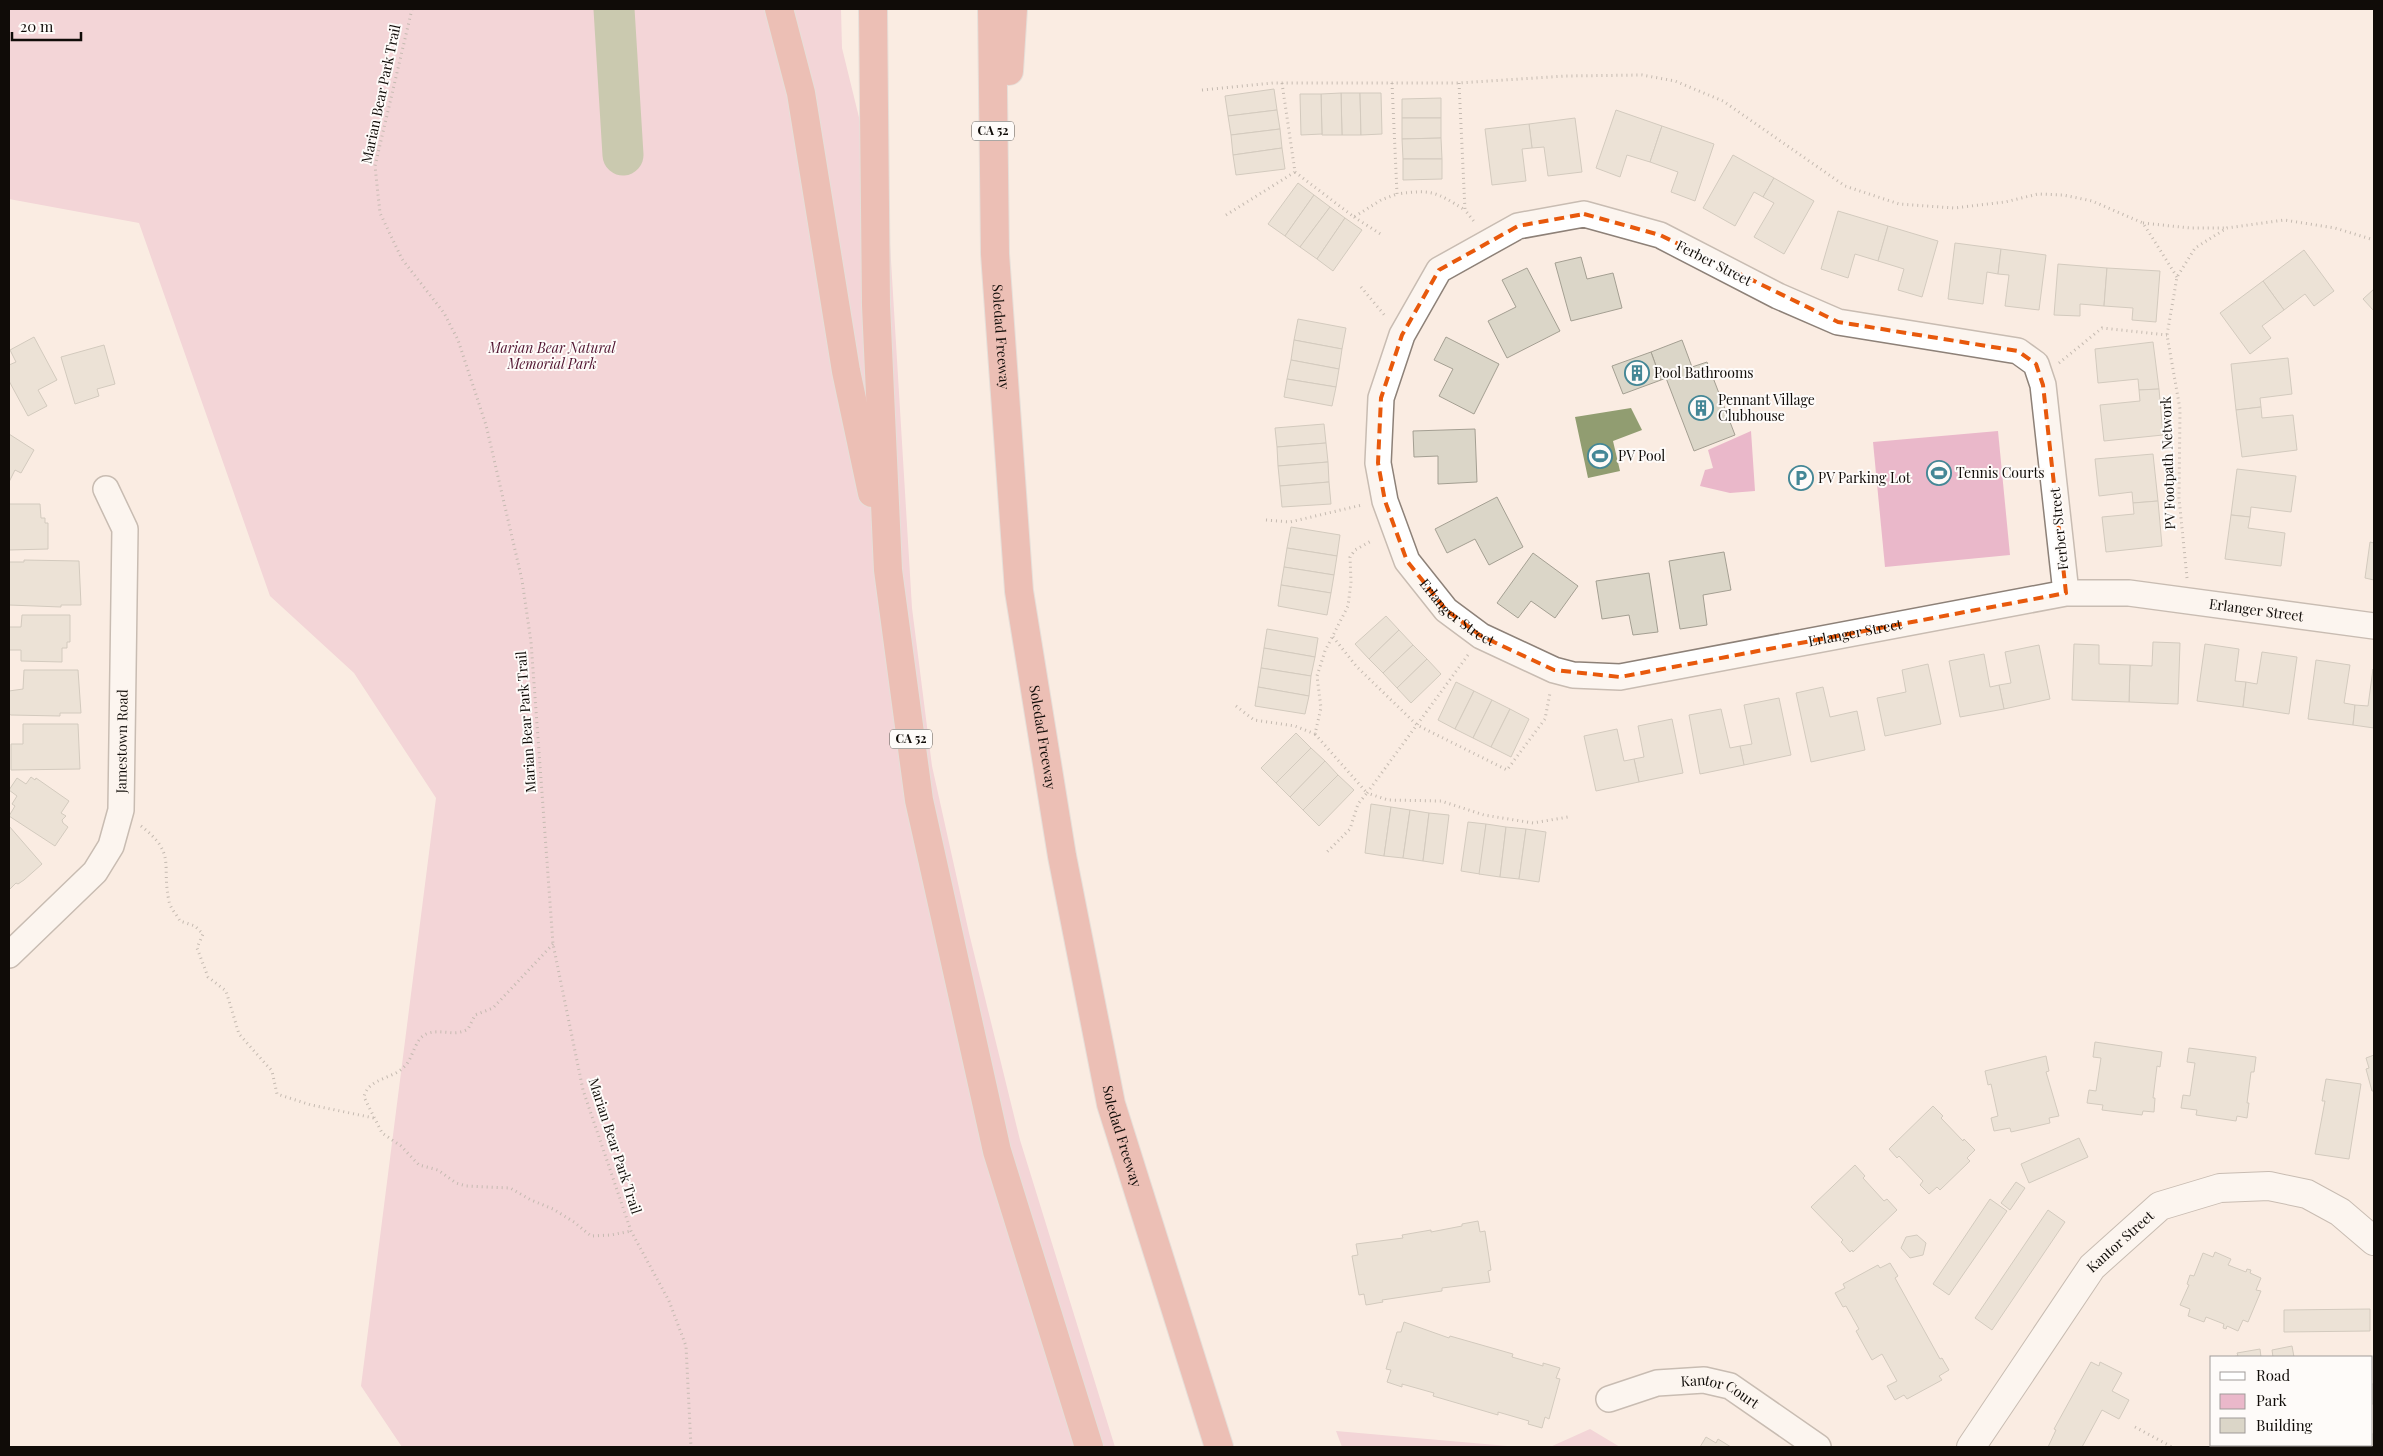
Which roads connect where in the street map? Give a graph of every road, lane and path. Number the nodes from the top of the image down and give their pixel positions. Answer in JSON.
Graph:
{"nodes":[{"id":1,"x":412,"y":9,"type":"edge"},
{"id":2,"x":779,"y":9,"type":"edge"},
{"id":3,"x":872,"y":9,"type":"edge"},
{"id":4,"x":992,"y":9,"type":"edge"},
{"id":5,"x":1013,"y":9,"type":"edge"},
{"id":6,"x":1392,"y":82,"type":"junction"},
{"id":7,"x":1282,"y":83,"type":"junction"},
{"id":8,"x":1459,"y":83,"type":"junction"},
{"id":9,"x":1202,"y":90,"type":"dead end"},
{"id":10,"x":1295,"y":172,"type":"junction"},
{"id":11,"x":1397,"y":194,"type":"junction"},
{"id":12,"x":1465,"y":210,"type":"junction"},
{"id":13,"x":1226,"y":215,"type":"dead end"},
{"id":14,"x":1354,"y":217,"type":"junction"},
{"id":15,"x":2143,"y":223,"type":"junction"},
{"id":16,"x":2227,"y":228,"type":"junction"},
{"id":17,"x":1382,"y":235,"type":"dead end"},
{"id":18,"x":2374,"y":240,"type":"edge"},
{"id":19,"x":1490,"y":242,"type":"junction"},
{"id":20,"x":995,"y":254,"type":"junction"},
{"id":21,"x":2177,"y":277,"type":"junction"},
{"id":22,"x":1361,"y":288,"type":"dead end"},
{"id":23,"x":1402,"y":335,"type":"junction"},
{"id":24,"x":2167,"y":335,"type":"junction"},
{"id":25,"x":2042,"y":377,"type":"junction"},
{"id":26,"x":106,"y":489,"type":"dead end"},
{"id":27,"x":1385,"y":500,"type":"junction"},
{"id":28,"x":1266,"y":520,"type":"dead end"},
{"id":29,"x":1395,"y":532,"type":"junction"},
{"id":30,"x":888,"y":570,"type":"junction"},
{"id":31,"x":2066,"y":593,"type":"junction"},
{"id":32,"x":2188,"y":602,"type":"junction"},
{"id":33,"x":2374,"y":626,"type":"edge"},
{"id":34,"x":1481,"y":636,"type":"junction"},
{"id":35,"x":1333,"y":638,"type":"junction"},
{"id":36,"x":1554,"y":670,"type":"junction"},
{"id":37,"x":1236,"y":706,"type":"dead end"},
{"id":38,"x":1417,"y":725,"type":"junction"},
{"id":39,"x":1315,"y":734,"type":"junction"},
{"id":40,"x":1367,"y":793,"type":"junction"},
{"id":41,"x":121,"y":810,"type":"junction"},
{"id":42,"x":1568,"y":817,"type":"dead end"},
{"id":43,"x":1326,"y":854,"type":"dead end"},
{"id":44,"x":553,"y":944,"type":"junction"},
{"id":45,"x":9,"y":955,"type":"edge"},
{"id":46,"x":375,"y":1118,"type":"junction"},
{"id":47,"x":632,"y":1231,"type":"junction"},
{"id":48,"x":2374,"y":1241,"type":"edge"},
{"id":49,"x":1609,"y":1399,"type":"dead end"},
{"id":50,"x":2135,"y":1427,"type":"dead end"},
{"id":51,"x":691,"y":1447,"type":"edge"},
{"id":52,"x":1089,"y":1447,"type":"edge"},
{"id":53,"x":1219,"y":1447,"type":"edge"},
{"id":54,"x":1818,"y":1447,"type":"edge"},
{"id":55,"x":1971,"y":1447,"type":"edge"},
{"id":56,"x":2172,"y":1447,"type":"edge"}],
"edges":[{"from":1,"to":44,"type":"path","name":"Marian Bear Park Trail"},
{"from":2,"to":30,"type":"highway"},
{"from":3,"to":30,"type":"highway","number":"CA 52"},
{"from":4,"to":20,"type":"highway","name":"Soledad Freeway","number":"CA 52"},
{"from":5,"to":20,"type":"highway"},
{"from":6,"to":7,"type":"path"},
{"from":6,"to":8,"type":"path"},
{"from":6,"to":11,"type":"path"},
{"from":7,"to":9,"type":"path"},
{"from":7,"to":10,"type":"path"},
{"from":8,"to":12,"type":"path"},
{"from":8,"to":15,"type":"path"},
{"from":10,"to":13,"type":"path"},
{"from":10,"to":14,"type":"path"},
{"from":11,"to":12,"type":"path"},
{"from":11,"to":14,"type":"path"},
{"from":12,"to":19,"type":"path"},
{"from":14,"to":17,"type":"path"},
{"from":15,"to":16,"type":"path"},
{"from":15,"to":21,"type":"path"},
{"from":16,"to":18,"type":"path","name":"PV Footpath Network"},
{"from":16,"to":21,"type":"path","name":"PV Footpath Network"},
{"from":19,"to":23,"type":"street","name":"Ferber Street"},
{"from":19,"to":25,"type":"street","name":"Ferber Street"},
{"from":20,"to":53,"type":"highway","name":"Soledad Freeway","number":"CA 52"},
{"from":21,"to":24,"type":"path","name":"PV Footpath Network"},
{"from":22,"to":23,"type":"path"},
{"from":23,"to":27,"type":"street","name":"Ferber Street"},
{"from":24,"to":25,"type":"path"},
{"from":24,"to":32,"type":"path","name":"PV Footpath Network"},
{"from":25,"to":31,"type":"street","name":"Ferber Street"},
{"from":26,"to":41,"type":"street","name":"Jamestown Road"},
{"from":27,"to":28,"type":"path"},
{"from":27,"to":29,"type":"street","name":"Ferber Street"},
{"from":29,"to":34,"type":"street","name":"Erlanger Street"},
{"from":29,"to":35,"type":"path"},
{"from":30,"to":52,"type":"highway","number":"CA 52"},
{"from":31,"to":32,"type":"street","name":"Erlanger Street"},
{"from":31,"to":36,"type":"street","name":"Erlanger Street"},
{"from":32,"to":33,"type":"street","name":"Erlanger Street"},
{"from":34,"to":36,"type":"street","name":"Erlanger Street"},
{"from":34,"to":38,"type":"path"},
{"from":35,"to":38,"type":"path"},
{"from":35,"to":39,"type":"path"},
{"from":36,"to":38,"type":"path"},
{"from":37,"to":39,"type":"path"},
{"from":38,"to":40,"type":"path"},
{"from":39,"to":40,"type":"path"},
{"from":40,"to":42,"type":"path"},
{"from":40,"to":43,"type":"path"},
{"from":41,"to":45,"type":"street","name":"Jamestown Road"},
{"from":41,"to":46,"type":"path"},
{"from":44,"to":46,"type":"path"},
{"from":44,"to":47,"type":"path","name":"Marian Bear Park Trail"},
{"from":46,"to":47,"type":"path"},
{"from":47,"to":51,"type":"path","name":"Marian Bear Park Trail"},
{"from":48,"to":55,"type":"street","name":"Kantor Street"},
{"from":49,"to":54,"type":"street","name":"Kantor Court"},
{"from":50,"to":56,"type":"path"}]}
